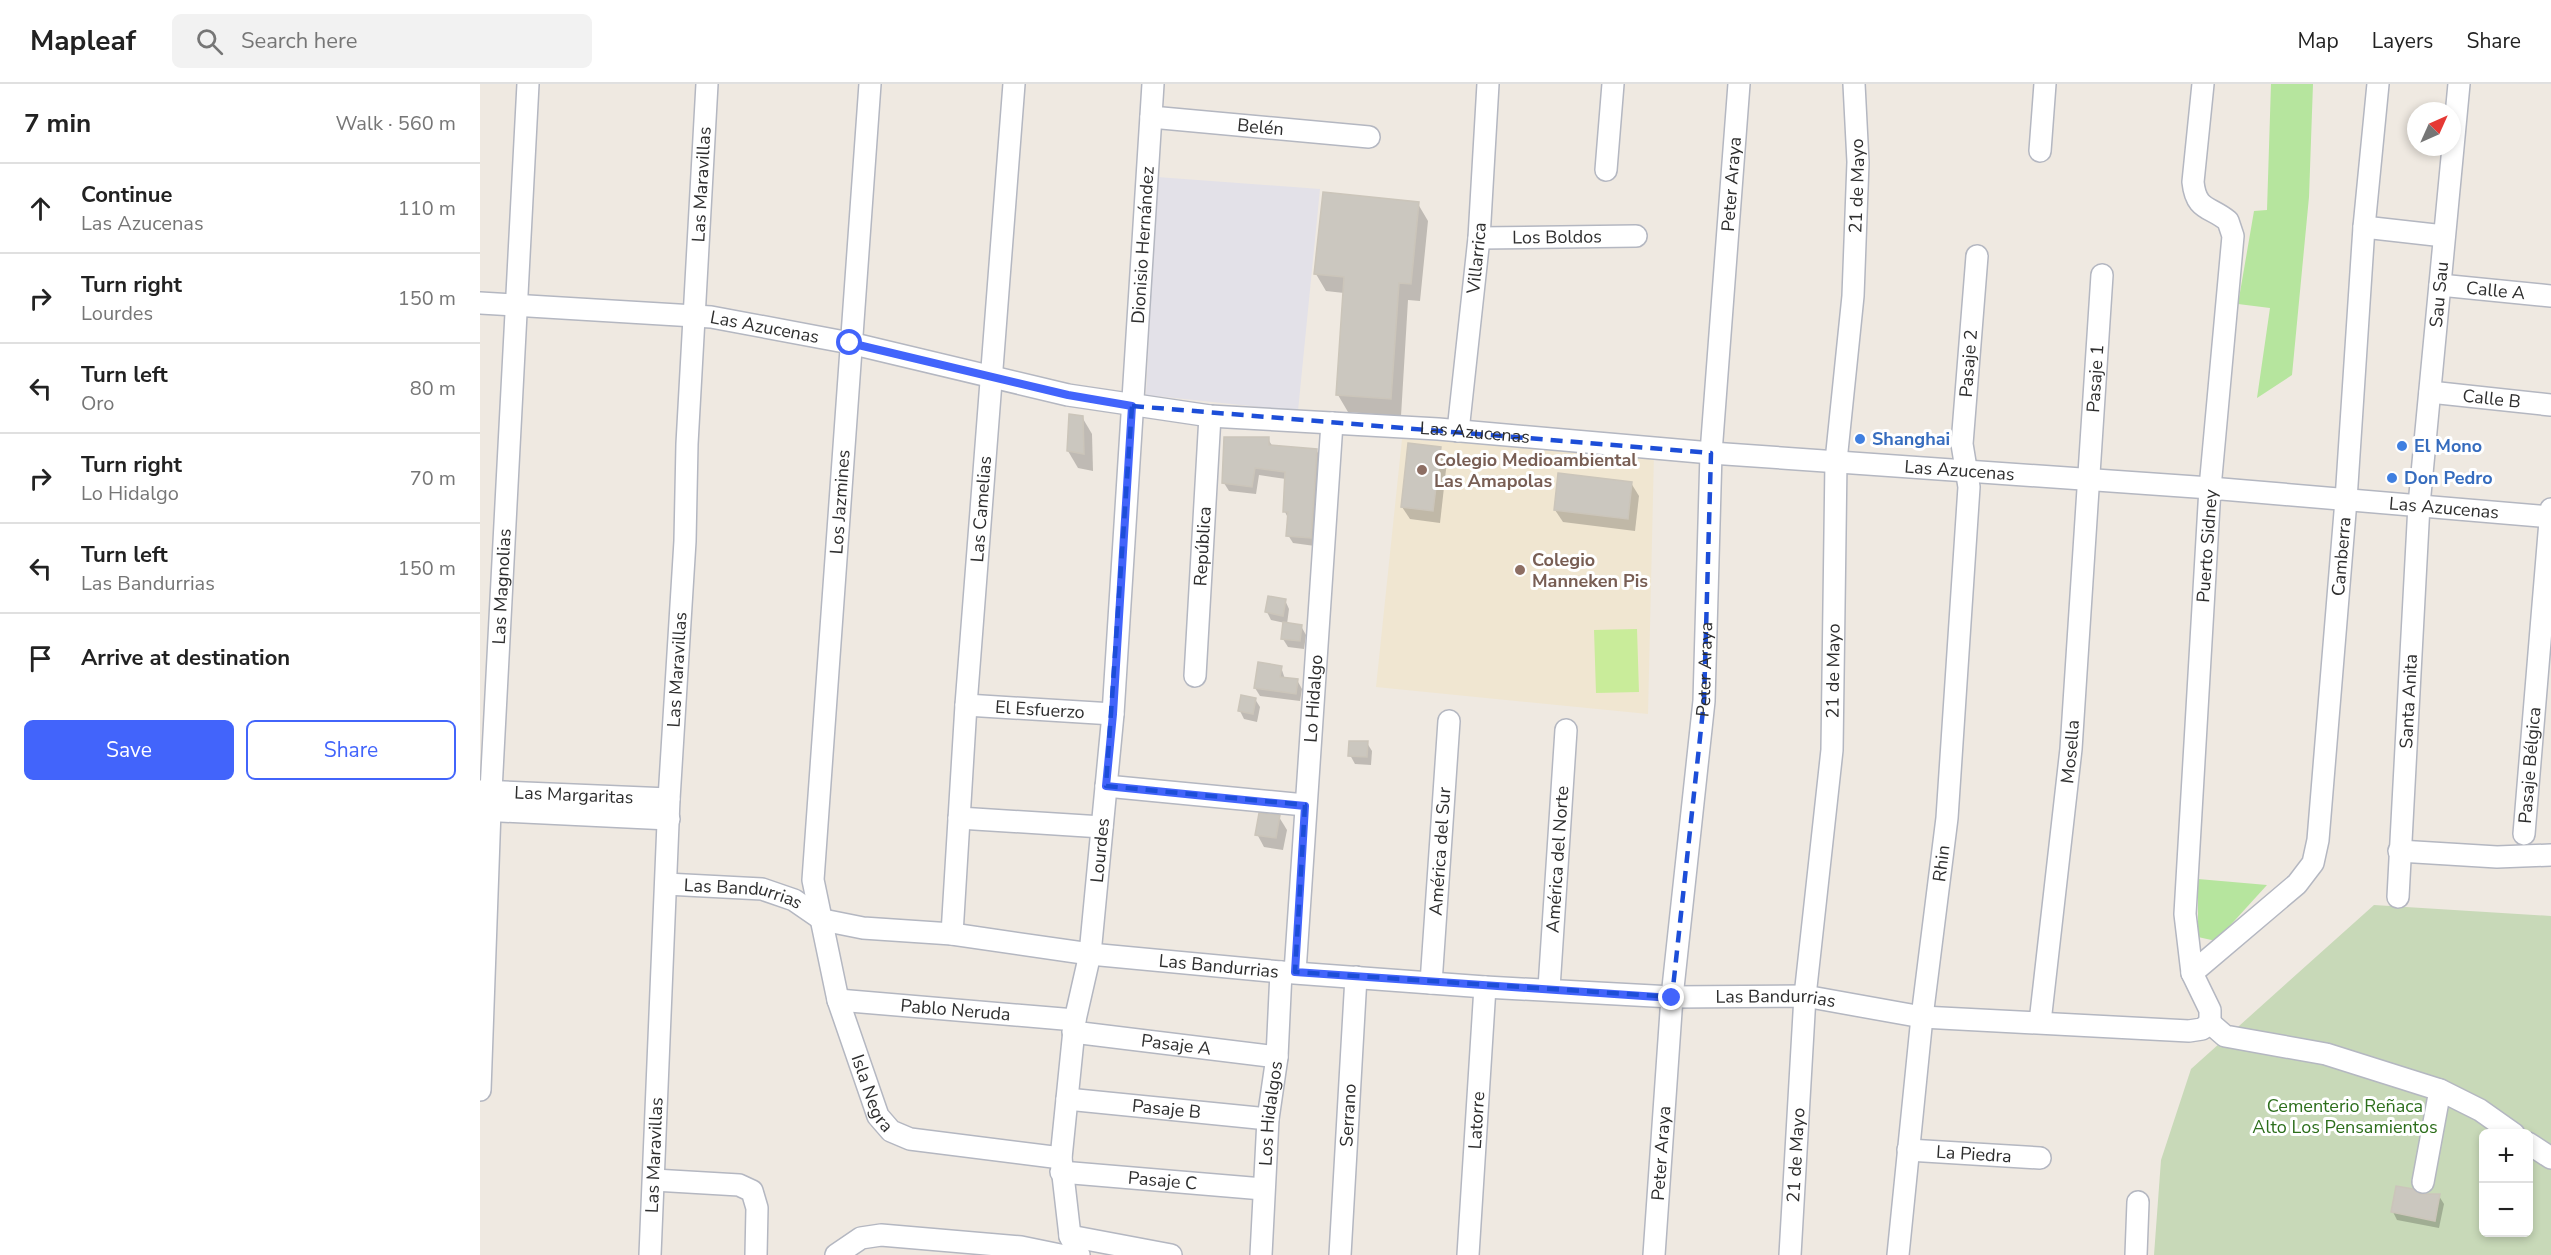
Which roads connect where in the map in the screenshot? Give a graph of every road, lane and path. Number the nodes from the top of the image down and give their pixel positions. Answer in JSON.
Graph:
{"nodes":[{"id":1,"x":528,"y":84,"type":"edge"},
{"id":2,"x":707,"y":84,"type":"edge"},
{"id":3,"x":870,"y":84,"type":"edge"},
{"id":4,"x":1014,"y":84,"type":"edge"},
{"id":5,"x":1153,"y":84,"type":"edge"},
{"id":6,"x":1488,"y":84,"type":"edge"},
{"id":7,"x":1613,"y":84,"type":"edge"},
{"id":8,"x":1739,"y":84,"type":"edge"},
{"id":9,"x":1854,"y":84,"type":"edge"},
{"id":10,"x":2045,"y":84,"type":"edge"},
{"id":11,"x":2203,"y":84,"type":"edge"},
{"id":12,"x":2378,"y":84,"type":"edge"},
{"id":13,"x":2459,"y":84,"type":"edge"},
{"id":14,"x":1151,"y":117,"type":"junction"},
{"id":15,"x":1370,"y":137,"type":"dead end"},
{"id":16,"x":2040,"y":151,"type":"dead end"},
{"id":17,"x":1606,"y":170,"type":"dead end"},
{"id":18,"x":2364,"y":227,"type":"junction"},
{"id":19,"x":1636,"y":236,"type":"dead end"},
{"id":20,"x":2444,"y":236,"type":"junction"},
{"id":21,"x":1479,"y":238,"type":"junction"},
{"id":22,"x":1977,"y":255,"type":"dead end"},
{"id":23,"x":2102,"y":275,"type":"dead end"},
{"id":24,"x":2440,"y":285,"type":"junction"},
{"id":25,"x":2551,"y":296,"type":"edge"},
{"id":26,"x":480,"y":303,"type":"edge"},
{"id":27,"x":516,"y":305,"type":"junction"},
{"id":28,"x":694,"y":316,"type":"junction"},
{"id":29,"x":850,"y":343,"type":"junction"},
{"id":30,"x":991,"y":377,"type":"junction"},
{"id":31,"x":2430,"y":392,"type":"junction"},
{"id":32,"x":2551,"y":405,"type":"edge"},
{"id":33,"x":1132,"y":406,"type":"junction"},
{"id":34,"x":1210,"y":416,"type":"junction"},
{"id":35,"x":1332,"y":423,"type":"junction"},
{"id":36,"x":1458,"y":431,"type":"junction"},
{"id":37,"x":1711,"y":453,"type":"junction"},
{"id":38,"x":1836,"y":461,"type":"junction"},
{"id":39,"x":1967,"y":471,"type":"junction"},
{"id":40,"x":2088,"y":481,"type":"junction"},
{"id":41,"x":2210,"y":488,"type":"junction"},
{"id":42,"x":2346,"y":500,"type":"junction"},
{"id":43,"x":2419,"y":505,"type":"junction"},
{"id":44,"x":2551,"y":514,"type":"edge"},
{"id":45,"x":1195,"y":676,"type":"dead end"},
{"id":46,"x":966,"y":705,"type":"junction"},
{"id":47,"x":1113,"y":714,"type":"junction"},
{"id":48,"x":1449,"y":720,"type":"dead end"},
{"id":49,"x":1566,"y":730,"type":"dead end"},
{"id":50,"x":1106,"y":786,"type":"junction"},
{"id":51,"x":485,"y":801,"type":"edge"},
{"id":52,"x":1305,"y":806,"type":"junction"},
{"id":53,"x":669,"y":809,"type":"junction"},
{"id":54,"x":959,"y":818,"type":"junction"},
{"id":55,"x":1102,"y":827,"type":"junction"},
{"id":56,"x":2524,"y":834,"type":"dead end"},
{"id":57,"x":2399,"y":851,"type":"junction"},
{"id":58,"x":2551,"y":855,"type":"edge"},
{"id":59,"x":666,"y":884,"type":"junction"},
{"id":60,"x":2398,"y":897,"type":"dead end"},
{"id":61,"x":823,"y":920,"type":"junction"},
{"id":62,"x":952,"y":934,"type":"junction"},
{"id":63,"x":1090,"y":954,"type":"junction"},
{"id":64,"x":1288,"y":972,"type":"junction"},
{"id":65,"x":2192,"y":973,"type":"junction"},
{"id":66,"x":1356,"y":977,"type":"junction"},
{"id":67,"x":1431,"y":983,"type":"junction"},
{"id":68,"x":1485,"y":987,"type":"junction"},
{"id":69,"x":1549,"y":988,"type":"junction"},
{"id":70,"x":1805,"y":996,"type":"junction"},
{"id":71,"x":1672,"y":998,"type":"junction"},
{"id":72,"x":838,"y":1000,"type":"junction"},
{"id":73,"x":1922,"y":1017,"type":"junction"},
{"id":74,"x":2040,"y":1022,"type":"junction"},
{"id":75,"x":2210,"y":1023,"type":"junction"},
{"id":76,"x":1074,"y":1026,"type":"junction"},
{"id":77,"x":1277,"y":1057,"type":"junction"},
{"id":78,"x":480,"y":1090,"type":"edge"},
{"id":79,"x":2440,"y":1090,"type":"junction"},
{"id":80,"x":1067,"y":1099,"type":"junction"},
{"id":81,"x":1268,"y":1119,"type":"junction"},
{"id":82,"x":2507,"y":1129,"type":"edge"},
{"id":83,"x":2533,"y":1146,"type":"edge"},
{"id":84,"x":1908,"y":1150,"type":"junction"},
{"id":85,"x":2040,"y":1158,"type":"dead end"},
{"id":86,"x":2551,"y":1158,"type":"edge"},
{"id":87,"x":1061,"y":1165,"type":"junction"},
{"id":88,"x":654,"y":1180,"type":"junction"},
{"id":89,"x":2423,"y":1182,"type":"dead end"},
{"id":90,"x":1263,"y":1189,"type":"junction"},
{"id":91,"x":2138,"y":1202,"type":"dead end"},
{"id":92,"x":1075,"y":1246,"type":"edge"},
{"id":93,"x":650,"y":1255,"type":"edge"},
{"id":94,"x":756,"y":1255,"type":"edge"},
{"id":95,"x":836,"y":1255,"type":"edge"},
{"id":96,"x":1060,"y":1255,"type":"edge"},
{"id":97,"x":1171,"y":1255,"type":"edge"},
{"id":98,"x":1262,"y":1255,"type":"edge"},
{"id":99,"x":1340,"y":1255,"type":"edge"},
{"id":100,"x":1468,"y":1255,"type":"edge"},
{"id":101,"x":1654,"y":1255,"type":"edge"},
{"id":102,"x":1790,"y":1255,"type":"edge"},
{"id":103,"x":1898,"y":1255,"type":"edge"},
{"id":104,"x":2136,"y":1255,"type":"edge"}],
"edges":[{"from":1,"to":27,"type":"street","name":"Las Magnolias"},
{"from":2,"to":28,"type":"street","name":"Las Maravillas"},
{"from":3,"to":29,"type":"street","name":"Los Jazmines"},
{"from":4,"to":30,"type":"street","name":"Las Camelias"},
{"from":5,"to":14,"type":"street","name":"Dionisio Hernández"},
{"from":6,"to":21,"type":"street","name":"Villarrica"},
{"from":7,"to":17,"type":"street"},
{"from":8,"to":37,"type":"street","name":"Peter Araya"},
{"from":9,"to":38,"type":"street","name":"21 de Mayo"},
{"from":10,"to":16,"type":"street"},
{"from":11,"to":41,"type":"street","name":"Puerto Sidney"},
{"from":12,"to":18,"type":"street","name":"Camberra"},
{"from":13,"to":20,"type":"street","name":"Sau Sau"},
{"from":14,"to":15,"type":"street","name":"Belén"},
{"from":14,"to":33,"type":"street","name":"Dionisio Hernández"},
{"from":18,"to":20,"type":"street"},
{"from":18,"to":42,"type":"street","name":"Camberra"},
{"from":19,"to":21,"type":"street","name":"Los Boldos"},
{"from":20,"to":24,"type":"street","name":"Sau Sau"},
{"from":21,"to":36,"type":"street","name":"Villarrica"},
{"from":22,"to":39,"type":"street","name":"Pasaje 2"},
{"from":23,"to":40,"type":"street","name":"Pasaje 1"},
{"from":24,"to":25,"type":"street","name":"Calle A"},
{"from":24,"to":31,"type":"street","name":"Sau Sau"},
{"from":26,"to":27,"type":"street","name":"Las Azucenas"},
{"from":27,"to":28,"type":"street","name":"Las Azucenas"},
{"from":27,"to":51,"type":"street","name":"Las Magnolias"},
{"from":28,"to":29,"type":"street","name":"Las Azucenas"},
{"from":28,"to":53,"type":"street","name":"Las Maravillas"},
{"from":29,"to":30,"type":"street","name":"Las Azucenas"},
{"from":29,"to":61,"type":"street","name":"Los Jazmines"},
{"from":30,"to":33,"type":"street","name":"Las Azucenas"},
{"from":30,"to":46,"type":"street","name":"Las Camelias"},
{"from":31,"to":32,"type":"street","name":"Calle B"},
{"from":31,"to":43,"type":"street","name":"Sau Sau"},
{"from":33,"to":34,"type":"street","name":"Las Azucenas"},
{"from":33,"to":47,"type":"street","name":"Lourdes"},
{"from":34,"to":35,"type":"street","name":"Las Azucenas"},
{"from":34,"to":45,"type":"street","name":"República"},
{"from":35,"to":36,"type":"street","name":"Las Azucenas"},
{"from":35,"to":52,"type":"street","name":"Lo Hidalgo"},
{"from":36,"to":37,"type":"street","name":"Las Azucenas"},
{"from":37,"to":38,"type":"street","name":"Las Azucenas"},
{"from":37,"to":71,"type":"street","name":"Peter Araya"},
{"from":38,"to":39,"type":"street","name":"Las Azucenas"},
{"from":38,"to":70,"type":"street","name":"21 de Mayo"},
{"from":39,"to":40,"type":"street","name":"Las Azucenas"},
{"from":39,"to":73,"type":"street","name":"Rhin"},
{"from":40,"to":41,"type":"street","name":"Las Azucenas"},
{"from":40,"to":74,"type":"street","name":"Mosella"},
{"from":41,"to":42,"type":"street","name":"Las Azucenas"},
{"from":41,"to":65,"type":"street","name":"Puerto Sidney"},
{"from":42,"to":43,"type":"street","name":"Las Azucenas"},
{"from":42,"to":65,"type":"street","name":"Camberra"},
{"from":43,"to":44,"type":"street","name":"Las Azucenas"},
{"from":43,"to":57,"type":"street","name":"Santa Anita"},
{"from":44,"to":56,"type":"street","name":"Pasaje Bélgica"},
{"from":46,"to":47,"type":"street","name":"El Esfuerzo"},
{"from":46,"to":54,"type":"street","name":"Las Camelias"},
{"from":47,"to":50,"type":"street","name":"Lourdes"},
{"from":48,"to":67,"type":"street","name":"América del Sur"},
{"from":49,"to":69,"type":"street","name":"América del Norte"},
{"from":50,"to":52,"type":"street"},
{"from":50,"to":55,"type":"street","name":"Lourdes"},
{"from":51,"to":53,"type":"street","name":"Las Margaritas"},
{"from":51,"to":78,"type":"street","name":"Las Magnolias"},
{"from":52,"to":64,"type":"street","name":"Lo Hidalgo"},
{"from":53,"to":59,"type":"street","name":"Las Maravillas"},
{"from":54,"to":55,"type":"street"},
{"from":54,"to":62,"type":"street","name":"Las Camelias"},
{"from":55,"to":63,"type":"street","name":"Lourdes"},
{"from":57,"to":58,"type":"street"},
{"from":57,"to":60,"type":"street","name":"Santa Anita"},
{"from":59,"to":61,"type":"street","name":"Las Bandurrias"},
{"from":59,"to":88,"type":"street","name":"Las Maravillas"},
{"from":61,"to":62,"type":"street","name":"Las Bandurrias"},
{"from":61,"to":72,"type":"street","name":"Isla Negra"},
{"from":62,"to":63,"type":"street","name":"Las Bandurrias"},
{"from":63,"to":64,"type":"street","name":"Las Bandurrias"},
{"from":63,"to":76,"type":"street","name":"Lourdes"},
{"from":64,"to":66,"type":"street","name":"Las Bandurrias"},
{"from":64,"to":77,"type":"street","name":"Los Hidalgos"},
{"from":65,"to":75,"type":"street","name":"Puerto Sidney"},
{"from":66,"to":67,"type":"street","name":"Las Bandurrias"},
{"from":66,"to":99,"type":"street","name":"Serrano"},
{"from":67,"to":68,"type":"street","name":"Las Bandurrias"},
{"from":68,"to":69,"type":"street","name":"Las Bandurrias"},
{"from":68,"to":100,"type":"street","name":"Latorre"},
{"from":69,"to":71,"type":"street","name":"Las Bandurrias"},
{"from":70,"to":71,"type":"street","name":"Las Bandurrias"},
{"from":70,"to":73,"type":"street","name":"Las Bandurrias"},
{"from":70,"to":102,"type":"street","name":"21 de Mayo"},
{"from":71,"to":101,"type":"street","name":"Peter Araya"},
{"from":72,"to":76,"type":"street","name":"Pablo Neruda"},
{"from":72,"to":87,"type":"street","name":"Isla Negra"},
{"from":73,"to":74,"type":"street","name":"Las Bandurrias"},
{"from":73,"to":84,"type":"street","name":"Rhin"},
{"from":74,"to":75,"type":"street","name":"Las Bandurrias"},
{"from":75,"to":79,"type":"street"},
{"from":76,"to":77,"type":"street","name":"Pasaje A"},
{"from":76,"to":80,"type":"street","name":"Lourdes"},
{"from":77,"to":81,"type":"street","name":"Los Hidalgos"},
{"from":79,"to":82,"type":"street"},
{"from":79,"to":89,"type":"street"},
{"from":80,"to":81,"type":"street","name":"Pasaje B"},
{"from":80,"to":87,"type":"street","name":"Lourdes"},
{"from":81,"to":90,"type":"street","name":"Los Hidalgos"},
{"from":83,"to":86,"type":"street"},
{"from":84,"to":85,"type":"street","name":"La Piedra"},
{"from":84,"to":103,"type":"street","name":"Rhin"},
{"from":87,"to":90,"type":"street","name":"Pasaje C"},
{"from":87,"to":92,"type":"street","name":"Lourdes"},
{"from":88,"to":93,"type":"street","name":"Las Maravillas"},
{"from":88,"to":94,"type":"street"},
{"from":90,"to":98,"type":"street","name":"Los Hidalgos"},
{"from":91,"to":104,"type":"street"},
{"from":92,"to":97,"type":"street"},
{"from":95,"to":96,"type":"street"}]}
